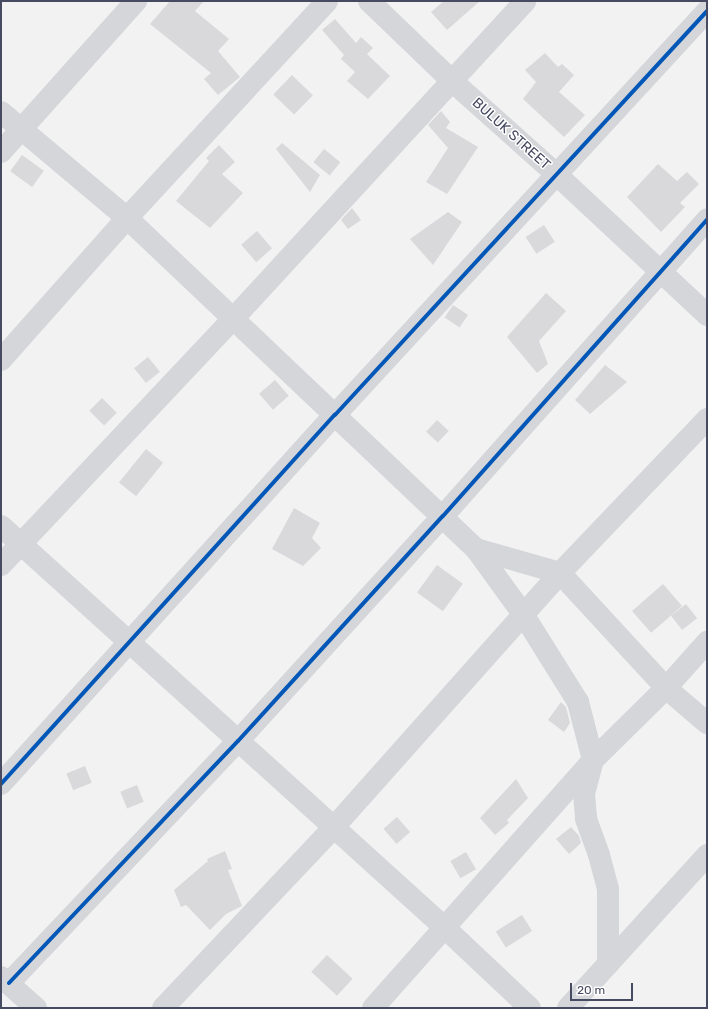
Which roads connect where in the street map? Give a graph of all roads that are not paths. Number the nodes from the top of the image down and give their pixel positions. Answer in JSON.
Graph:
{"nodes":[{"id":1,"x":136,"y":1,"type":"edge"},
{"id":2,"x":327,"y":1,"type":"edge"},
{"id":3,"x":369,"y":1,"type":"edge"},
{"id":4,"x":526,"y":1,"type":"edge"},
{"id":5,"x":707,"y":11,"type":"edge"},
{"id":6,"x":452,"y":81,"type":"junction"},
{"id":7,"x":1,"y":112,"type":"edge"},
{"id":8,"x":20,"y":130,"type":"junction"},
{"id":9,"x":1,"y":152,"type":"edge"},
{"id":10,"x":556,"y":174,"type":"junction"},
{"id":11,"x":128,"y":218,"type":"junction"},
{"id":12,"x":707,"y":220,"type":"edge"},
{"id":13,"x":660,"y":271,"type":"junction"},
{"id":14,"x":707,"y":315,"type":"edge"},
{"id":15,"x":233,"y":319,"type":"junction"},
{"id":16,"x":1,"y":360,"type":"edge"},
{"id":17,"x":335,"y":415,"type":"junction"},
{"id":18,"x":707,"y":419,"type":"edge"},
{"id":19,"x":443,"y":516,"type":"junction"},
{"id":20,"x":1,"y":526,"type":"edge"},
{"id":21,"x":20,"y":544,"type":"junction"},
{"id":22,"x":476,"y":549,"type":"junction"},
{"id":23,"x":1,"y":565,"type":"edge"},
{"id":24,"x":560,"y":573,"type":"junction"},
{"id":25,"x":523,"y":614,"type":"junction"},
{"id":26,"x":707,"y":642,"type":"edge"},
{"id":27,"x":130,"y":643,"type":"junction"},
{"id":28,"x":666,"y":688,"type":"junction"},
{"id":29,"x":707,"y":723,"type":"edge"},
{"id":30,"x":238,"y":740,"type":"junction"},
{"id":31,"x":593,"y":760,"type":"junction"},
{"id":32,"x":1,"y":784,"type":"edge"},
{"id":33,"x":334,"y":827,"type":"junction"},
{"id":34,"x":707,"y":855,"type":"edge"},
{"id":35,"x":444,"y":927,"type":"junction"},
{"id":36,"x":608,"y":964,"type":"junction"},
{"id":37,"x":5,"y":980,"type":"edge"},
{"id":38,"x":36,"y":1008,"type":"edge"},
{"id":39,"x":163,"y":1008,"type":"edge"},
{"id":40,"x":373,"y":1008,"type":"edge"},
{"id":41,"x":530,"y":1008,"type":"edge"},
{"id":42,"x":568,"y":1008,"type":"edge"}],
"edges":[{"from":1,"to":8,"type":"street"},
{"from":2,"to":11,"type":"street"},
{"from":3,"to":6,"type":"street","name":"BULUK STREET"},
{"from":4,"to":6,"type":"street"},
{"from":5,"to":10,"type":"street"},
{"from":6,"to":10,"type":"street","name":"BULUK STREET"},
{"from":6,"to":15,"type":"street"},
{"from":7,"to":8,"type":"street"},
{"from":8,"to":9,"type":"street"},
{"from":8,"to":11,"type":"street"},
{"from":10,"to":13,"type":"street","name":"BULUK STREET"},
{"from":10,"to":17,"type":"street"},
{"from":11,"to":15,"type":"street"},
{"from":11,"to":16,"type":"street"},
{"from":12,"to":13,"type":"street"},
{"from":13,"to":14,"type":"street","name":"BULUK STREET"},
{"from":13,"to":19,"type":"street"},
{"from":15,"to":17,"type":"street"},
{"from":15,"to":21,"type":"street"},
{"from":17,"to":19,"type":"street"},
{"from":17,"to":27,"type":"street"},
{"from":18,"to":24,"type":"street"},
{"from":19,"to":22,"type":"street"},
{"from":19,"to":30,"type":"street"},
{"from":20,"to":21,"type":"street"},
{"from":21,"to":23,"type":"street"},
{"from":21,"to":27,"type":"street"},
{"from":22,"to":24,"type":"street"},
{"from":22,"to":25,"type":"street"},
{"from":24,"to":25,"type":"street"},
{"from":24,"to":28,"type":"street"},
{"from":25,"to":31,"type":"street"},
{"from":25,"to":33,"type":"street"},
{"from":26,"to":28,"type":"street"},
{"from":27,"to":30,"type":"street"},
{"from":27,"to":32,"type":"street"},
{"from":28,"to":29,"type":"street"},
{"from":28,"to":31,"type":"street"},
{"from":30,"to":33,"type":"street"},
{"from":30,"to":37,"type":"street"},
{"from":31,"to":35,"type":"street"},
{"from":31,"to":36,"type":"street"},
{"from":33,"to":35,"type":"street"},
{"from":33,"to":39,"type":"street"},
{"from":34,"to":36,"type":"street"},
{"from":35,"to":40,"type":"street"},
{"from":35,"to":41,"type":"street"},
{"from":36,"to":42,"type":"street"},
{"from":37,"to":38,"type":"street"}]}
